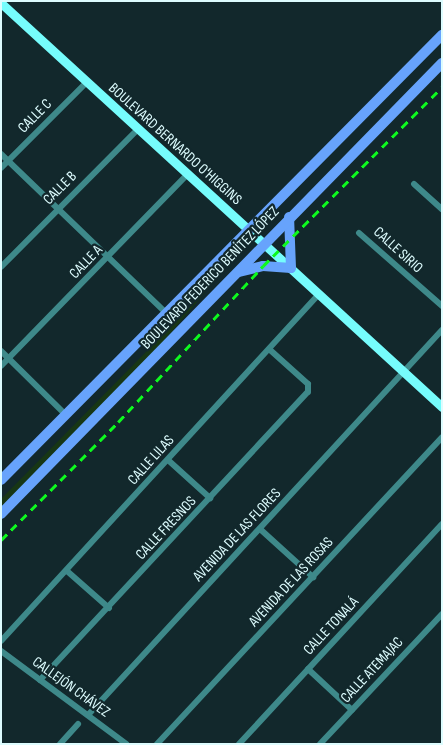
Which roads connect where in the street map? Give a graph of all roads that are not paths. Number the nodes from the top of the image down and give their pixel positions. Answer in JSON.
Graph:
{"nodes":[{"id":1,"x":1,"y":4,"type":"edge"},
{"id":2,"x":442,"y":35,"type":"edge"},
{"id":3,"x":442,"y":64,"type":"edge"},
{"id":4,"x":87,"y":82,"type":"junction"},
{"id":5,"x":138,"y":129,"type":"junction"},
{"id":6,"x":1,"y":154,"type":"edge"},
{"id":7,"x":8,"y":161,"type":"junction"},
{"id":8,"x":1,"y":168,"type":"edge"},
{"id":9,"x":188,"y":174,"type":"junction"},
{"id":10,"x":414,"y":184,"type":"dead end"},
{"id":11,"x":58,"y":207,"type":"junction"},
{"id":12,"x":442,"y":209,"type":"edge"},
{"id":13,"x":289,"y":217,"type":"junction"},
{"id":14,"x":249,"y":230,"type":"junction"},
{"id":15,"x":360,"y":233,"type":"dead end"},
{"id":16,"x":264,"y":243,"type":"junction"},
{"id":17,"x":108,"y":256,"type":"junction"},
{"id":18,"x":1,"y":267,"type":"edge"},
{"id":19,"x":291,"y":268,"type":"junction"},
{"id":20,"x":237,"y":272,"type":"junction"},
{"id":21,"x":319,"y":294,"type":"junction"},
{"id":22,"x":442,"y":306,"type":"edge"},
{"id":23,"x":166,"y":313,"type":"junction"},
{"id":24,"x":442,"y":330,"type":"edge"},
{"id":25,"x":269,"y":349,"type":"junction"},
{"id":26,"x":1,"y":351,"type":"edge"},
{"id":27,"x":9,"y":359,"type":"junction"},
{"id":28,"x":1,"y":366,"type":"edge"},
{"id":29,"x":404,"y":372,"type":"junction"},
{"id":30,"x":442,"y":407,"type":"edge"},
{"id":31,"x":66,"y":415,"type":"junction"},
{"id":32,"x":442,"y":437,"type":"edge"},
{"id":33,"x":168,"y":460,"type":"junction"},
{"id":34,"x":1,"y":480,"type":"edge"},
{"id":35,"x":210,"y":498,"type":"junction"},
{"id":36,"x":1,"y":514,"type":"edge"},
{"id":37,"x":442,"y":524,"type":"edge"},
{"id":38,"x":260,"y":528,"type":"junction"},
{"id":39,"x":67,"y":571,"type":"junction"},
{"id":40,"x":313,"y":577,"type":"junction"},
{"id":41,"x":109,"y":608,"type":"junction"},
{"id":42,"x":442,"y":614,"type":"edge"},
{"id":43,"x":1,"y":641,"type":"edge"},
{"id":44,"x":1,"y":651,"type":"edge"},
{"id":45,"x":308,"y":669,"type":"junction"},
{"id":46,"x":40,"y":680,"type":"junction"},
{"id":47,"x":352,"y":710,"type":"junction"},
{"id":48,"x":88,"y":715,"type":"junction"},
{"id":49,"x":78,"y":724,"type":"dead end"},
{"id":50,"x":60,"y":744,"type":"edge"},
{"id":51,"x":126,"y":744,"type":"edge"},
{"id":52,"x":157,"y":744,"type":"edge"},
{"id":53,"x":239,"y":744,"type":"edge"},
{"id":54,"x":320,"y":744,"type":"edge"}],
"edges":[{"from":1,"to":4,"type":"main road","name":"BOULEVARD BERNARDO O'HIGGINS"},
{"from":2,"to":14,"type":"main road","name":"BOULEVARD FEDERICO BENÍTEZ LÓPEZ"},
{"from":3,"to":13,"type":"main road","name":"BOULEVARD FEDERICO BENÍTEZ LÓPEZ"},
{"from":4,"to":5,"type":"main road","name":"BOULEVARD BERNARDO O'HIGGINS"},
{"from":4,"to":7,"type":"street","name":"CALLE C"},
{"from":5,"to":9,"type":"main road","name":"BOULEVARD BERNARDO O'HIGGINS"},
{"from":5,"to":11,"type":"street","name":"CALLE B"},
{"from":6,"to":7,"type":"street"},
{"from":7,"to":8,"type":"street","name":"CALLE C"},
{"from":7,"to":11,"type":"street"},
{"from":9,"to":14,"type":"main road","name":"BOULEVARD BERNARDO O'HIGGINS"},
{"from":9,"to":17,"type":"street","name":"CALLE A"},
{"from":10,"to":12,"type":"street"},
{"from":11,"to":17,"type":"street"},
{"from":11,"to":18,"type":"street","name":"CALLE B"},
{"from":13,"to":16,"type":"main road","name":"BOULEVARD FEDERICO BENÍTEZ LÓPEZ"},
{"from":13,"to":19,"type":"main road"},
{"from":14,"to":16,"type":"main road","name":"BOULEVARD BERNARDO O'HIGGINS"},
{"from":14,"to":23,"type":"main road","name":"BOULEVARD FEDERICO BENÍTEZ LÓPEZ"},
{"from":15,"to":22,"type":"street","name":"CALLE SIRIO"},
{"from":16,"to":19,"type":"main road","name":"BOULEVARD BERNARDO O'HIGGINS"},
{"from":16,"to":20,"type":"main road","name":"BOULEVARD FEDERICO BENÍTEZ LÓPEZ"},
{"from":17,"to":23,"type":"street"},
{"from":17,"to":27,"type":"street","name":"CALLE A"},
{"from":19,"to":20,"type":"main road"},
{"from":19,"to":21,"type":"main road","name":"BOULEVARD BERNARDO O'HIGGINS"},
{"from":20,"to":36,"type":"main road","name":"BOULEVARD FEDERICO BENÍTEZ LÓPEZ"},
{"from":21,"to":25,"type":"street","name":"CALLE LILAS"},
{"from":21,"to":29,"type":"main road","name":"BOULEVARD BERNARDO O'HIGGINS"},
{"from":23,"to":31,"type":"main road","name":"BOULEVARD FEDERICO BENÍTEZ LÓPEZ"},
{"from":24,"to":29,"type":"street","name":"AVENIDA DE LAS FLORES"},
{"from":25,"to":33,"type":"street","name":"CALLE LILAS"},
{"from":25,"to":35,"type":"street","name":"CALLE FRESNOS"},
{"from":26,"to":27,"type":"street"},
{"from":27,"to":28,"type":"street","name":"CALLE A"},
{"from":27,"to":31,"type":"street"},
{"from":29,"to":30,"type":"main road","name":"BOULEVARD BERNARDO O'HIGGINS"},
{"from":29,"to":38,"type":"street","name":"AVENIDA DE LAS FLORES"},
{"from":31,"to":34,"type":"main road","name":"BOULEVARD FEDERICO BENÍTEZ LÓPEZ"},
{"from":32,"to":40,"type":"street","name":"AVENIDA DE LAS ROSAS"},
{"from":33,"to":35,"type":"street"},
{"from":33,"to":39,"type":"street","name":"CALLE LILAS"},
{"from":35,"to":41,"type":"street","name":"CALLE FRESNOS"},
{"from":37,"to":45,"type":"street","name":"CALLE TONALÁ"},
{"from":38,"to":40,"type":"street"},
{"from":38,"to":48,"type":"street","name":"AVENIDA DE LAS FLORES"},
{"from":39,"to":41,"type":"street"},
{"from":39,"to":43,"type":"street","name":"CALLE LILAS"},
{"from":40,"to":52,"type":"street","name":"AVENIDA DE LAS ROSAS"},
{"from":41,"to":46,"type":"street","name":"CALLE FRESNOS"},
{"from":42,"to":47,"type":"street","name":"CALLE ATEMAJAC"},
{"from":44,"to":46,"type":"street","name":"CALLEJÓN CHÁVEZ"},
{"from":45,"to":47,"type":"street"},
{"from":45,"to":53,"type":"street","name":"CALLE TONALÁ"},
{"from":46,"to":48,"type":"street","name":"CALLEJÓN CHÁVEZ"},
{"from":47,"to":54,"type":"street","name":"CALLE ATEMAJAC"},
{"from":48,"to":51,"type":"street","name":"CALLEJÓN CHÁVEZ"},
{"from":49,"to":50,"type":"street"}]}
